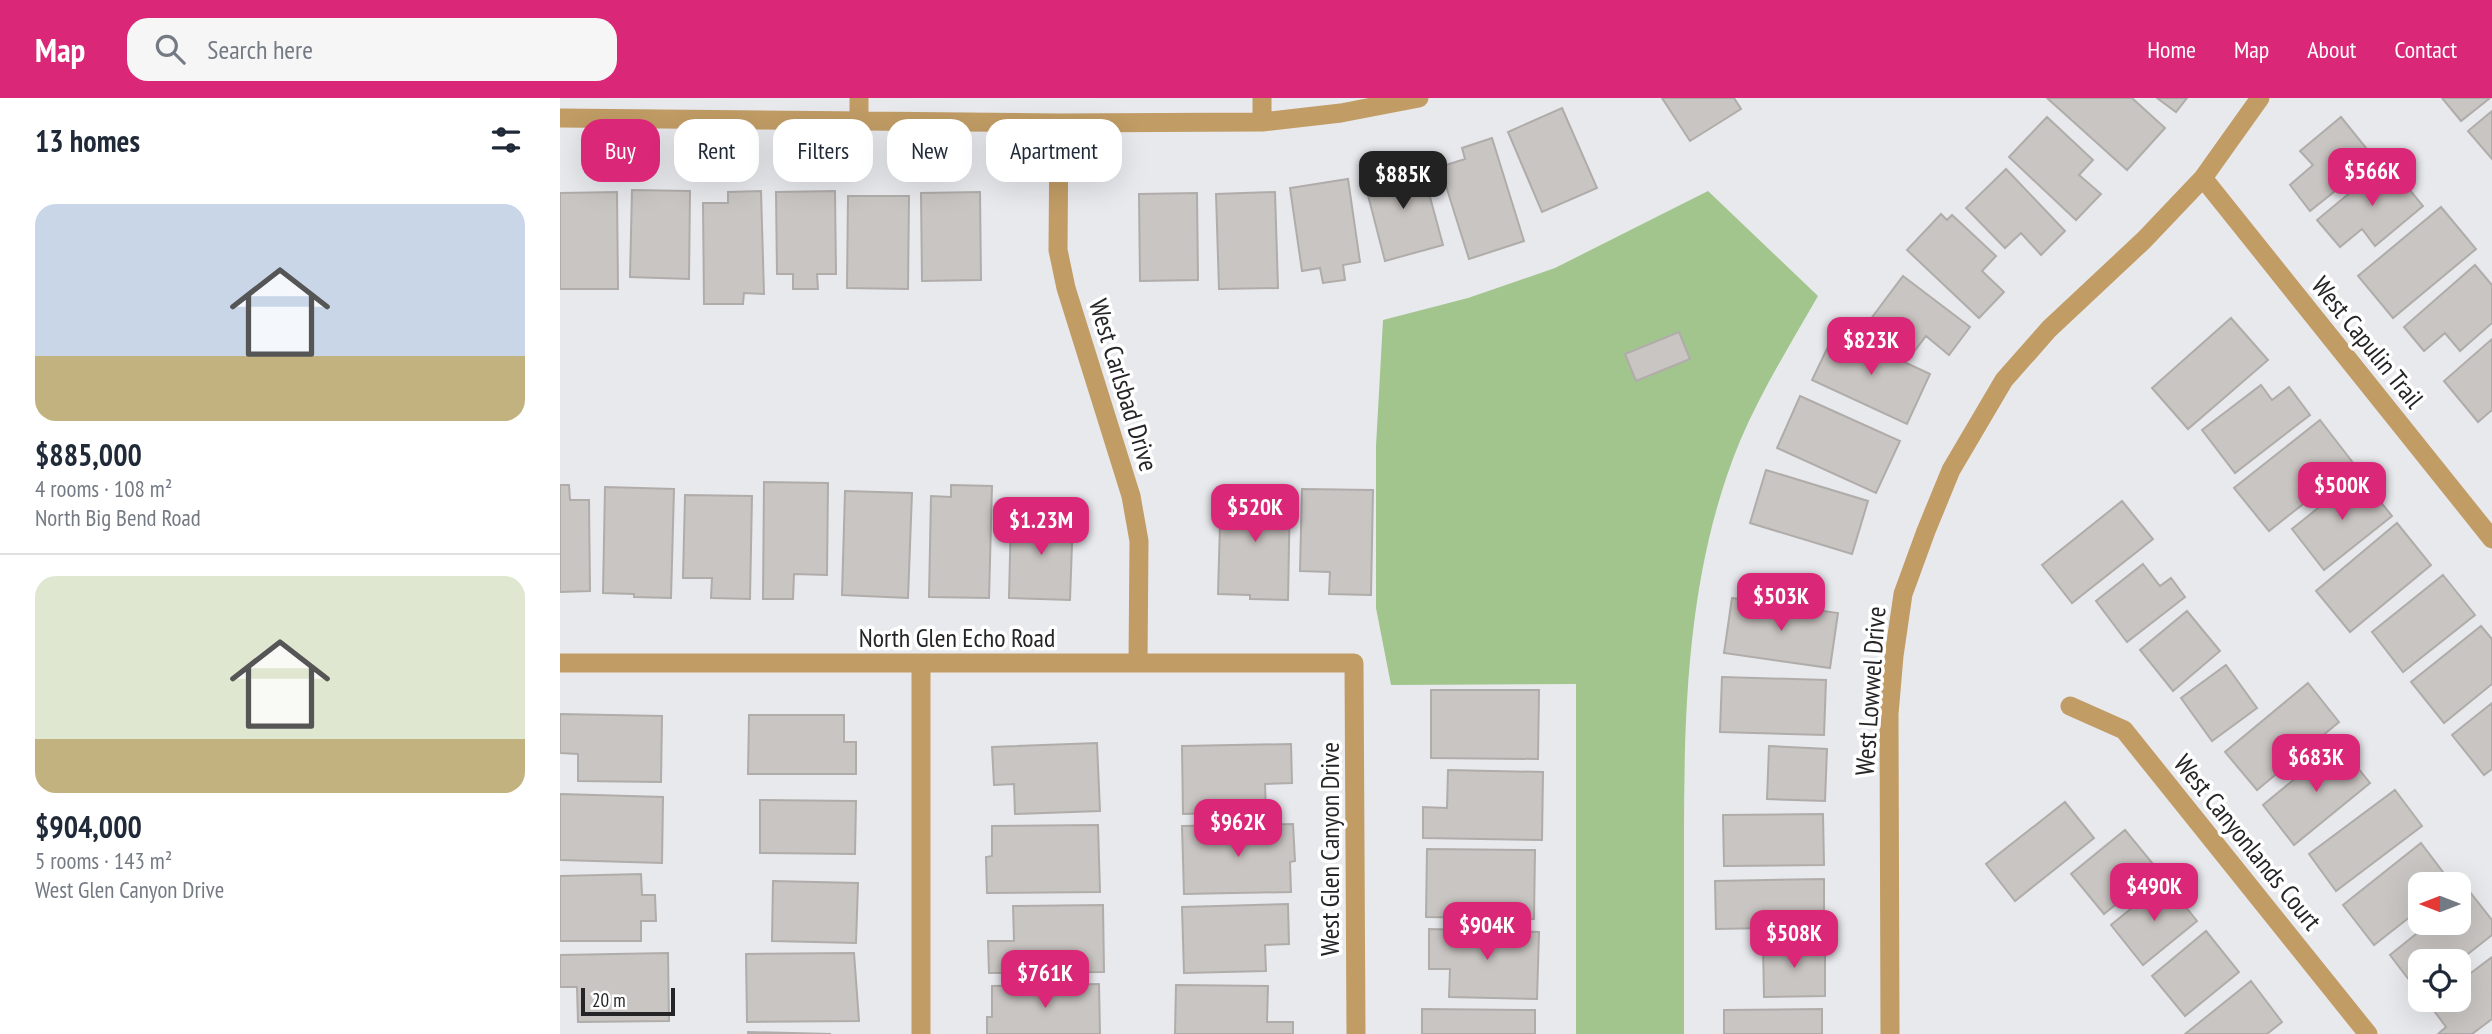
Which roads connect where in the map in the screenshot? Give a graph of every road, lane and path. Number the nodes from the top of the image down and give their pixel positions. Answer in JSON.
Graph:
{"nodes":[{"id":1,"x":859,"y":98,"type":"edge"},
{"id":2,"x":1262,"y":98,"type":"edge"},
{"id":3,"x":1419,"y":98,"type":"edge"},
{"id":4,"x":2260,"y":98,"type":"edge"},
{"id":5,"x":560,"y":118,"type":"edge"},
{"id":6,"x":859,"y":119,"type":"edge"},
{"id":7,"x":773,"y":120,"type":"edge"},
{"id":8,"x":873,"y":121,"type":"edge"},
{"id":9,"x":986,"y":122,"type":"edge"},
{"id":10,"x":1262,"y":122,"type":"junction"},
{"id":11,"x":1122,"y":123,"type":"edge"},
{"id":12,"x":2203,"y":178,"type":"junction"},
{"id":13,"x":1059,"y":182,"type":"edge"},
{"id":14,"x":2492,"y":539,"type":"edge"},
{"id":15,"x":560,"y":663,"type":"edge"},
{"id":16,"x":921,"y":663,"type":"junction"},
{"id":17,"x":1138,"y":663,"type":"junction"},
{"id":18,"x":1354,"y":663,"type":"joint"},
{"id":19,"x":2070,"y":706,"type":"dead end"},
{"id":20,"x":921,"y":1034,"type":"edge"},
{"id":21,"x":1356,"y":1034,"type":"edge"},
{"id":22,"x":1890,"y":1034,"type":"edge"},
{"id":23,"x":2368,"y":1034,"type":"edge"}],
"edges":[{"from":1,"to":6,"type":"street"},
{"from":2,"to":10,"type":"street"},
{"from":3,"to":10,"type":"street"},
{"from":4,"to":12,"type":"street","name":"West Lowwel Drive"},
{"from":5,"to":7,"type":"street"},
{"from":8,"to":9,"type":"street"},
{"from":10,"to":11,"type":"street"},
{"from":12,"to":14,"type":"street","name":"West Capulin Trail"},
{"from":12,"to":22,"type":"street","name":"West Lowwel Drive"},
{"from":13,"to":17,"type":"street","name":"West Carlsbad Drive"},
{"from":15,"to":16,"type":"street","name":"North Glen Echo Road"},
{"from":16,"to":17,"type":"street","name":"North Glen Echo Road"},
{"from":16,"to":20,"type":"street"},
{"from":17,"to":18,"type":"street","name":"North Glen Echo Road"},
{"from":18,"to":21,"type":"street","name":"West Glen Canyon Drive"},
{"from":19,"to":23,"type":"street","name":"West Canyonlands Court"}]}
